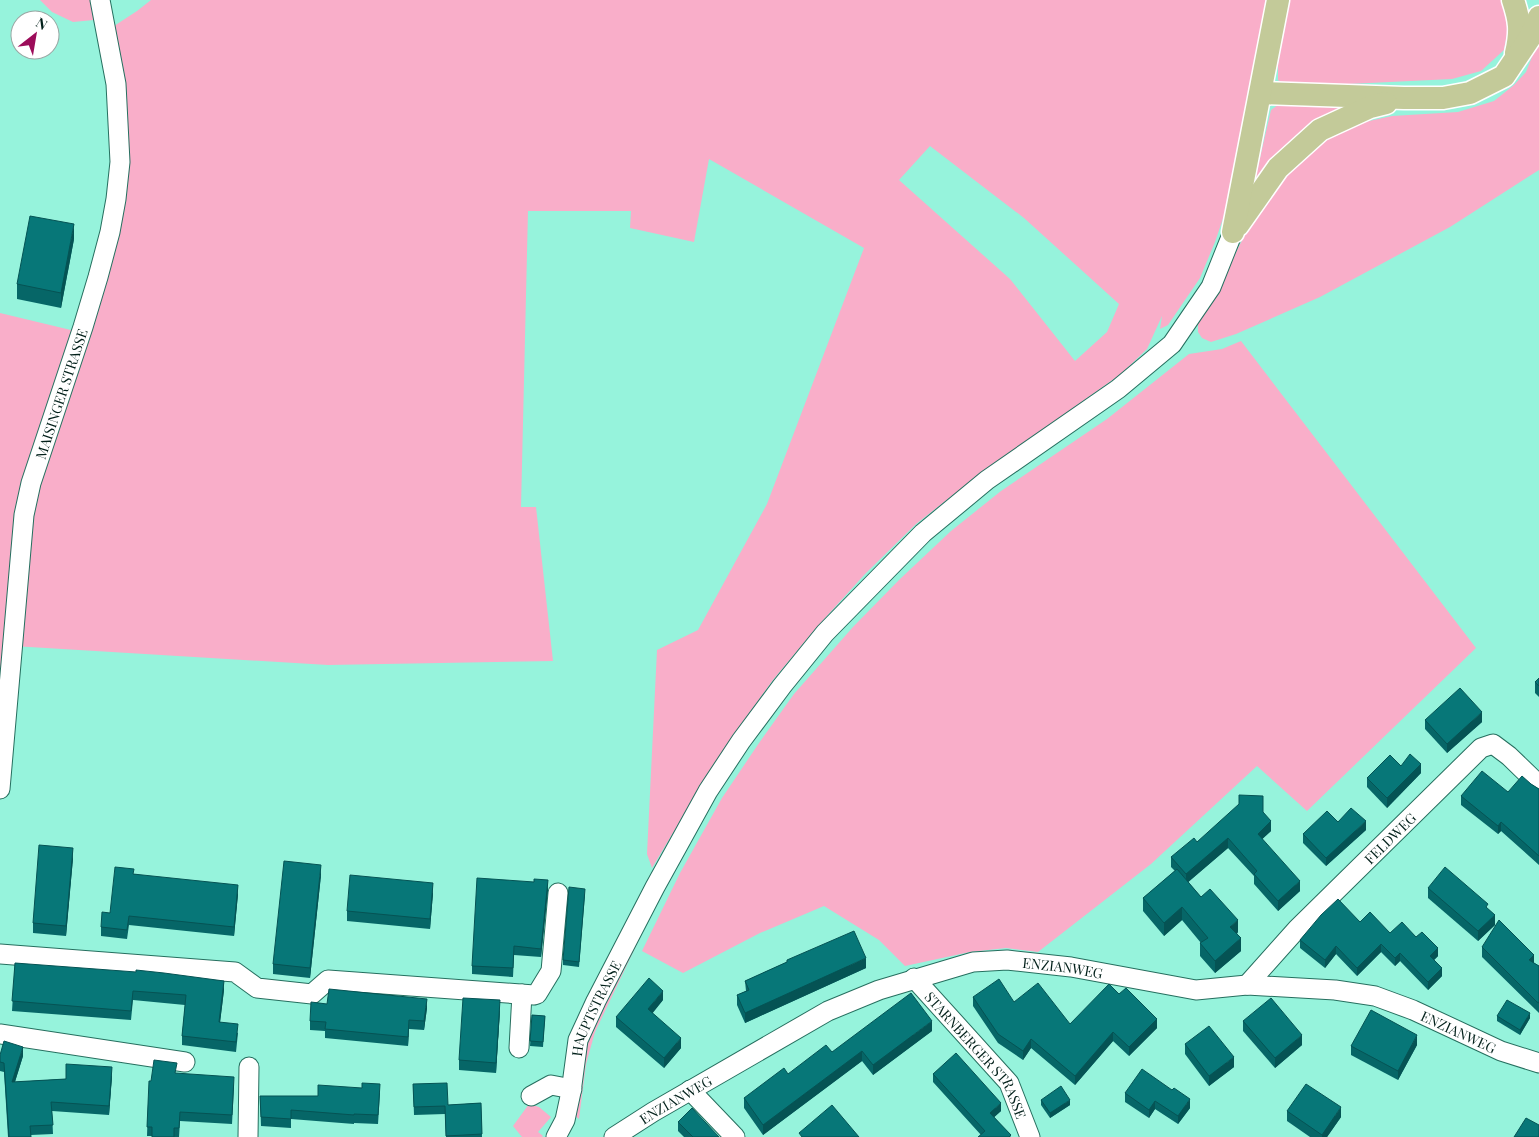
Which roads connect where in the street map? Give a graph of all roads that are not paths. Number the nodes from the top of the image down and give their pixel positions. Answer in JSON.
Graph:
{"nodes":[{"id":1,"x":100,"y":0,"type":"edge"},
{"id":2,"x":1278,"y":0,"type":"edge"},
{"id":3,"x":1513,"y":0,"type":"edge"},
{"id":4,"x":1539,"y":18,"type":"edge"},
{"id":5,"x":1514,"y":60,"type":"junction"},
{"id":6,"x":1261,"y":94,"type":"junction"},
{"id":7,"x":1404,"y":98,"type":"junction"},
{"id":8,"x":1233,"y":232,"type":"junction"},
{"id":9,"x":1539,"y":785,"type":"edge"},
{"id":10,"x":0,"y":789,"type":"edge"},
{"id":11,"x":558,"y":893,"type":"dead end"},
{"id":12,"x":0,"y":954,"type":"edge"},
{"id":13,"x":914,"y":978,"type":"junction"},
{"id":14,"x":1248,"y":985,"type":"junction"},
{"id":15,"x":522,"y":994,"type":"junction"},
{"id":16,"x":0,"y":1034,"type":"edge"},
{"id":17,"x":519,"y":1048,"type":"dead end"},
{"id":18,"x":185,"y":1062,"type":"dead end"},
{"id":19,"x":1539,"y":1064,"type":"edge"},
{"id":20,"x":250,"y":1067,"type":"dead end"},
{"id":21,"x":572,"y":1089,"type":"junction"},
{"id":22,"x":690,"y":1090,"type":"junction"},
{"id":23,"x":531,"y":1096,"type":"dead end"},
{"id":24,"x":248,"y":1137,"type":"edge"},
{"id":25,"x":556,"y":1137,"type":"edge"},
{"id":26,"x":614,"y":1137,"type":"edge"},
{"id":27,"x":735,"y":1137,"type":"edge"},
{"id":28,"x":1030,"y":1137,"type":"edge"}],
"edges":[{"from":1,"to":10,"type":"street","name":"MAISINGER STRASSE"},
{"from":2,"to":6,"type":"main road"},
{"from":3,"to":5,"type":"main road"},
{"from":4,"to":5,"type":"main road"},
{"from":5,"to":7,"type":"main road"},
{"from":6,"to":7,"type":"main road"},
{"from":6,"to":8,"type":"main road"},
{"from":7,"to":8,"type":"main road"},
{"from":8,"to":21,"type":"street","name":"HAUPTSTRASSE"},
{"from":9,"to":14,"type":"street","name":"FELDWEG"},
{"from":11,"to":15,"type":"street"},
{"from":12,"to":15,"type":"street"},
{"from":13,"to":14,"type":"street","name":"ENZIANWEG"},
{"from":13,"to":22,"type":"street","name":"ENZIANWEG"},
{"from":13,"to":28,"type":"street","name":"STARNBERGER STRASSE"},
{"from":14,"to":19,"type":"street","name":"ENZIANWEG"},
{"from":15,"to":17,"type":"street"},
{"from":16,"to":18,"type":"street"},
{"from":20,"to":24,"type":"street"},
{"from":21,"to":23,"type":"street"},
{"from":21,"to":25,"type":"street","name":"HAUPTSTRASSE"},
{"from":22,"to":26,"type":"street","name":"ENZIANWEG"},
{"from":22,"to":27,"type":"street"}]}
